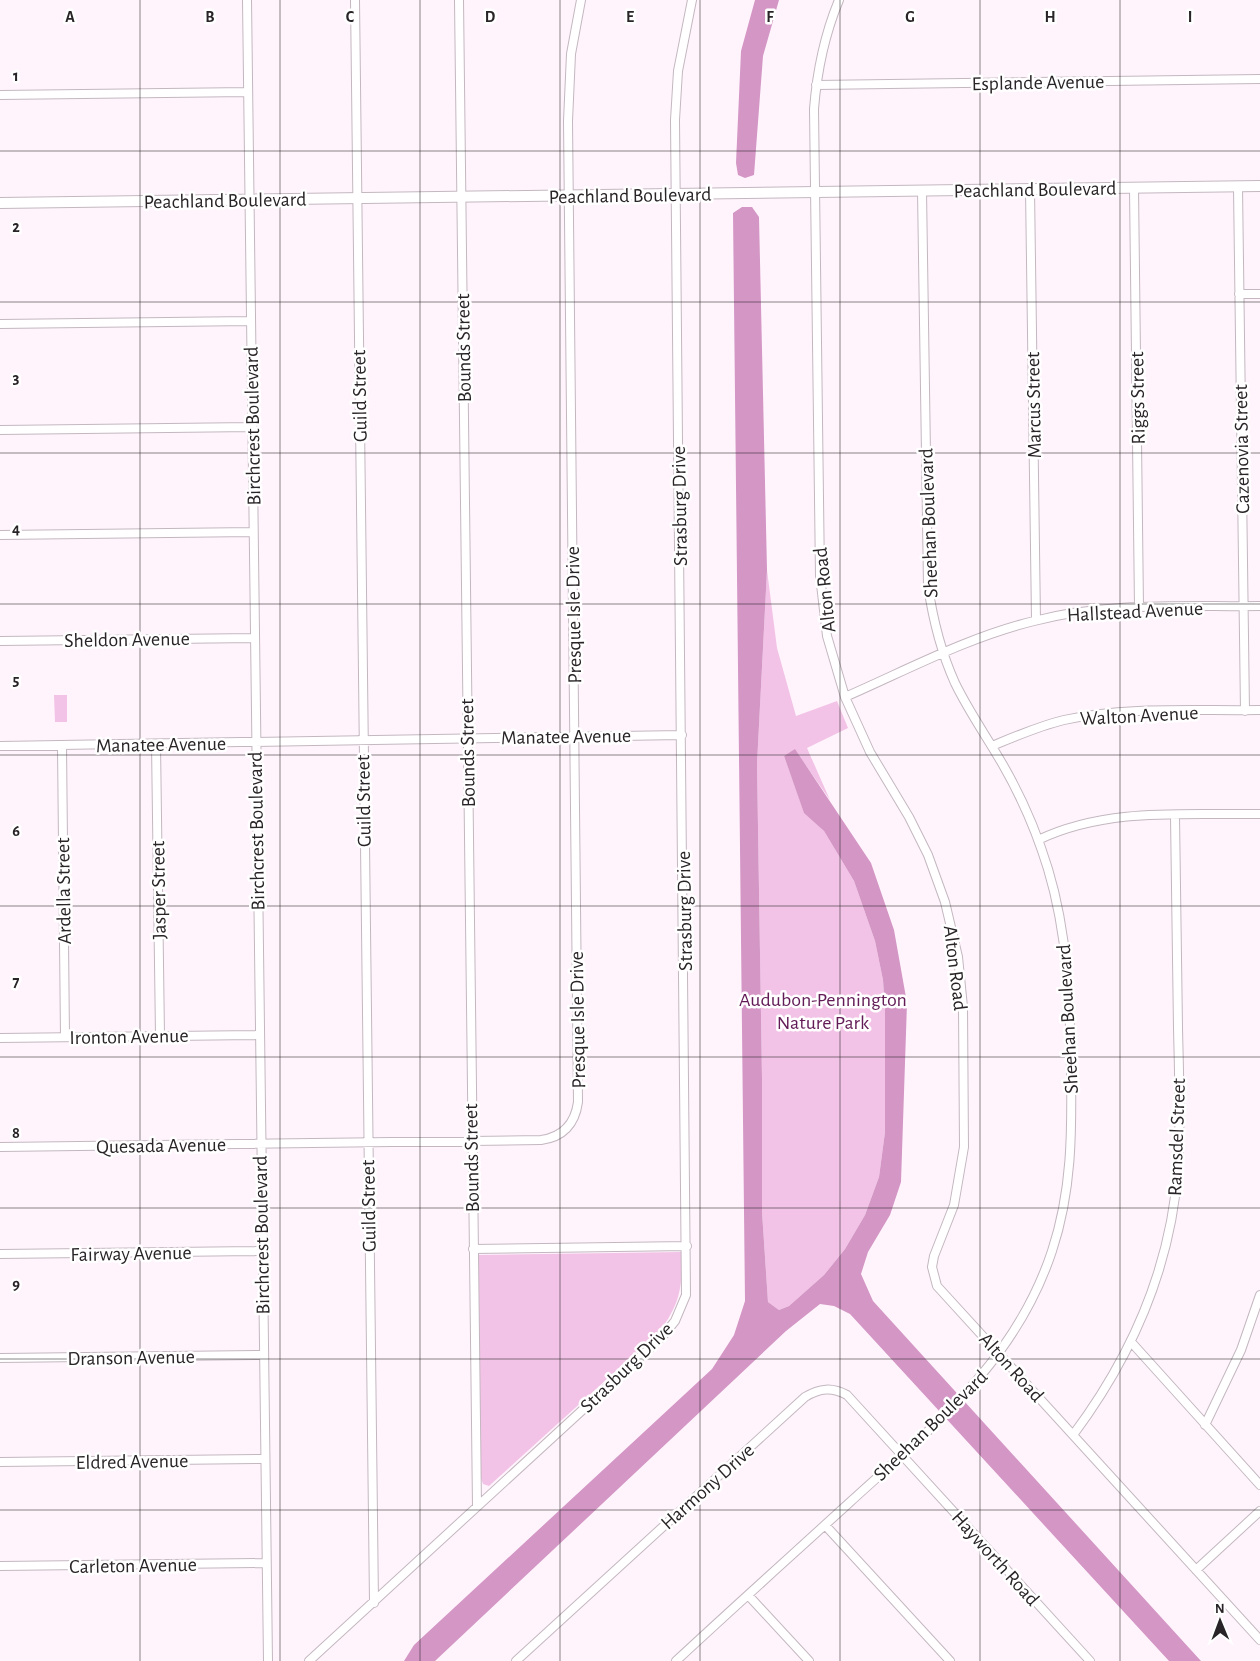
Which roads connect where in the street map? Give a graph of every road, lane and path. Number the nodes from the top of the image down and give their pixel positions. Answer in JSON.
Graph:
{"nodes":[{"id":1,"x":247,"y":0,"type":"edge"},
{"id":2,"x":355,"y":0,"type":"edge"},
{"id":3,"x":459,"y":0,"type":"edge"},
{"id":4,"x":581,"y":0,"type":"edge"},
{"id":5,"x":692,"y":0,"type":"edge"},
{"id":6,"x":839,"y":0,"type":"edge"},
{"id":7,"x":1260,"y":79,"type":"edge"},
{"id":8,"x":816,"y":85,"type":"junction"},
{"id":9,"x":248,"y":92,"type":"junction"},
{"id":10,"x":0,"y":95,"type":"edge"},
{"id":11,"x":1260,"y":186,"type":"edge"},
{"id":12,"x":1238,"y":187,"type":"junction"},
{"id":13,"x":1134,"y":188,"type":"junction"},
{"id":14,"x":1030,"y":190,"type":"junction"},
{"id":15,"x":922,"y":191,"type":"junction"},
{"id":16,"x":815,"y":192,"type":"junction"},
{"id":17,"x":676,"y":194,"type":"junction"},
{"id":18,"x":569,"y":196,"type":"junction"},
{"id":19,"x":461,"y":197,"type":"junction"},
{"id":20,"x":357,"y":198,"type":"junction"},
{"id":21,"x":249,"y":200,"type":"junction"},
{"id":22,"x":0,"y":202,"type":"edge"},
{"id":23,"x":1239,"y":294,"type":"junction"},
{"id":24,"x":1260,"y":294,"type":"edge"},
{"id":25,"x":251,"y":321,"type":"junction"},
{"id":26,"x":0,"y":324,"type":"edge"},
{"id":27,"x":252,"y":427,"type":"junction"},
{"id":28,"x":0,"y":430,"type":"edge"},
{"id":29,"x":253,"y":532,"type":"junction"},
{"id":30,"x":0,"y":535,"type":"edge"},
{"id":31,"x":1244,"y":606,"type":"junction"},
{"id":32,"x":1260,"y":606,"type":"edge"},
{"id":33,"x":1140,"y":608,"type":"junction"},
{"id":34,"x":1036,"y":620,"type":"junction"},
{"id":35,"x":254,"y":638,"type":"junction"},
{"id":36,"x":0,"y":641,"type":"edge"},
{"id":37,"x":944,"y":654,"type":"junction"},
{"id":38,"x":845,"y":697,"type":"junction"},
{"id":39,"x":1245,"y":710,"type":"junction"},
{"id":40,"x":1260,"y":710,"type":"edge"},
{"id":41,"x":682,"y":735,"type":"junction"},
{"id":42,"x":574,"y":736,"type":"junction"},
{"id":43,"x":363,"y":738,"type":"junction"},
{"id":44,"x":467,"y":738,"type":"junction"},
{"id":45,"x":255,"y":743,"type":"junction"},
{"id":46,"x":156,"y":744,"type":"junction"},
{"id":47,"x":0,"y":746,"type":"edge"},
{"id":48,"x":62,"y":746,"type":"junction"},
{"id":49,"x":992,"y":746,"type":"junction"},
{"id":50,"x":1260,"y":814,"type":"edge"},
{"id":51,"x":1175,"y":816,"type":"junction"},
{"id":52,"x":1038,"y":840,"type":"junction"},
{"id":53,"x":258,"y":1034,"type":"junction"},
{"id":54,"x":160,"y":1036,"type":"junction"},
{"id":55,"x":65,"y":1037,"type":"junction"},
{"id":56,"x":0,"y":1038,"type":"edge"},
{"id":57,"x":471,"y":1141,"type":"junction"},
{"id":58,"x":367,"y":1142,"type":"junction"},
{"id":59,"x":260,"y":1143,"type":"junction"},
{"id":60,"x":0,"y":1147,"type":"edge"},
{"id":61,"x":687,"y":1246,"type":"junction"},
{"id":62,"x":473,"y":1249,"type":"junction"},
{"id":63,"x":261,"y":1251,"type":"junction"},
{"id":64,"x":0,"y":1254,"type":"edge"},
{"id":65,"x":1260,"y":1295,"type":"edge"},
{"id":66,"x":1251,"y":1324,"type":"junction"},
{"id":67,"x":1260,"y":1324,"type":"edge"},
{"id":68,"x":1132,"y":1343,"type":"junction"},
{"id":69,"x":1000,"y":1354,"type":"junction"},
{"id":70,"x":263,"y":1355,"type":"junction"},
{"id":71,"x":0,"y":1358,"type":"edge"},
{"id":72,"x":1205,"y":1425,"type":"junction"},
{"id":73,"x":1073,"y":1435,"type":"junction"},
{"id":74,"x":902,"y":1454,"type":"junction"},
{"id":75,"x":264,"y":1459,"type":"junction"},
{"id":76,"x":0,"y":1462,"type":"edge"},
{"id":77,"x":1260,"y":1485,"type":"edge"},
{"id":78,"x":477,"y":1506,"type":"junction"},
{"id":79,"x":1260,"y":1512,"type":"edge"},
{"id":80,"x":825,"y":1525,"type":"junction"},
{"id":81,"x":266,"y":1563,"type":"junction"},
{"id":82,"x":0,"y":1566,"type":"edge"},
{"id":83,"x":1196,"y":1570,"type":"junction"},
{"id":84,"x":748,"y":1595,"type":"junction"},
{"id":85,"x":374,"y":1603,"type":"junction"},
{"id":86,"x":1260,"y":1640,"type":"edge"},
{"id":87,"x":522,"y":1659,"type":"edge"},
{"id":88,"x":268,"y":1661,"type":"edge"},
{"id":89,"x":309,"y":1661,"type":"edge"},
{"id":90,"x":676,"y":1661,"type":"edge"},
{"id":91,"x":809,"y":1661,"type":"edge"},
{"id":92,"x":950,"y":1661,"type":"edge"},
{"id":93,"x":1090,"y":1661,"type":"edge"}],
"edges":[{"from":1,"to":9,"type":"street","name":"Birchcrest Boulevard"},
{"from":2,"to":20,"type":"street","name":"Guild Street"},
{"from":3,"to":19,"type":"street","name":"Bounds Street"},
{"from":4,"to":18,"type":"street","name":"Presque Isle Drive"},
{"from":5,"to":17,"type":"street","name":"Strasburg Drive"},
{"from":6,"to":8,"type":"street","name":"Alton Road"},
{"from":7,"to":8,"type":"street","name":"Esplande Avenue"},
{"from":8,"to":16,"type":"street","name":"Alton Road"},
{"from":9,"to":10,"type":"street"},
{"from":9,"to":21,"type":"street","name":"Birchcrest Boulevard"},
{"from":11,"to":12,"type":"street","name":"Peachland Boulevard"},
{"from":12,"to":13,"type":"street","name":"Peachland Boulevard"},
{"from":12,"to":23,"type":"street","name":"Cazenovia Street"},
{"from":13,"to":14,"type":"street","name":"Peachland Boulevard"},
{"from":13,"to":33,"type":"street","name":"Riggs Street"},
{"from":14,"to":15,"type":"street","name":"Peachland Boulevard"},
{"from":14,"to":34,"type":"street","name":"Marcus Street"},
{"from":15,"to":16,"type":"street","name":"Peachland Boulevard"},
{"from":15,"to":37,"type":"street","name":"Sheehan Boulevard"},
{"from":16,"to":17,"type":"street","name":"Peachland Boulevard"},
{"from":16,"to":38,"type":"street","name":"Alton Road"},
{"from":17,"to":18,"type":"street","name":"Peachland Boulevard"},
{"from":17,"to":41,"type":"street","name":"Strasburg Drive"},
{"from":18,"to":19,"type":"street","name":"Peachland Boulevard"},
{"from":18,"to":42,"type":"street","name":"Presque Isle Drive"},
{"from":19,"to":20,"type":"street","name":"Peachland Boulevard"},
{"from":19,"to":44,"type":"street","name":"Bounds Street"},
{"from":20,"to":21,"type":"street","name":"Peachland Boulevard"},
{"from":20,"to":43,"type":"street","name":"Guild Street"},
{"from":21,"to":22,"type":"street","name":"Peachland Boulevard"},
{"from":21,"to":25,"type":"street","name":"Birchcrest Boulevard"},
{"from":23,"to":24,"type":"street"},
{"from":23,"to":31,"type":"street","name":"Cazenovia Street"},
{"from":25,"to":26,"type":"street"},
{"from":25,"to":27,"type":"street","name":"Birchcrest Boulevard"},
{"from":27,"to":28,"type":"street"},
{"from":27,"to":29,"type":"street","name":"Birchcrest Boulevard"},
{"from":29,"to":30,"type":"street"},
{"from":29,"to":35,"type":"street","name":"Birchcrest Boulevard"},
{"from":31,"to":32,"type":"street","name":"Hallstead Avenue"},
{"from":31,"to":33,"type":"street","name":"Hallstead Avenue"},
{"from":31,"to":39,"type":"street","name":"Cazenovia Street"},
{"from":33,"to":34,"type":"street","name":"Hallstead Avenue"},
{"from":34,"to":37,"type":"street","name":"Hallstead Avenue"},
{"from":35,"to":36,"type":"street","name":"Sheldon Avenue"},
{"from":35,"to":45,"type":"street","name":"Birchcrest Boulevard"},
{"from":37,"to":38,"type":"street","name":"Hallstead Avenue"},
{"from":37,"to":49,"type":"street","name":"Sheehan Boulevard"},
{"from":38,"to":69,"type":"street","name":"Alton Road"},
{"from":39,"to":40,"type":"street","name":"Walton Avenue"},
{"from":39,"to":49,"type":"street","name":"Walton Avenue"},
{"from":41,"to":42,"type":"street","name":"Manatee Avenue"},
{"from":41,"to":61,"type":"street","name":"Strasburg Drive"},
{"from":42,"to":44,"type":"street","name":"Manatee Avenue"},
{"from":42,"to":57,"type":"street","name":"Presque Isle Drive"},
{"from":43,"to":44,"type":"street","name":"Manatee Avenue"},
{"from":43,"to":45,"type":"street","name":"Manatee Avenue"},
{"from":43,"to":58,"type":"street","name":"Guild Street"},
{"from":44,"to":57,"type":"street","name":"Bounds Street"},
{"from":45,"to":46,"type":"street","name":"Manatee Avenue"},
{"from":45,"to":53,"type":"street","name":"Birchcrest Boulevard"},
{"from":46,"to":48,"type":"street","name":"Manatee Avenue"},
{"from":46,"to":54,"type":"street","name":"Jasper Street"},
{"from":47,"to":48,"type":"street","name":"Manatee Avenue"},
{"from":48,"to":55,"type":"street","name":"Ardella Street"},
{"from":49,"to":52,"type":"street","name":"Sheehan Boulevard"},
{"from":50,"to":51,"type":"street"},
{"from":51,"to":52,"type":"street"},
{"from":51,"to":68,"type":"street","name":"Ramsdel Street"},
{"from":52,"to":69,"type":"street","name":"Sheehan Boulevard"},
{"from":53,"to":54,"type":"street","name":"Ironton Avenue"},
{"from":53,"to":59,"type":"street","name":"Birchcrest Boulevard"},
{"from":54,"to":55,"type":"street","name":"Ironton Avenue"},
{"from":55,"to":56,"type":"street","name":"Ironton Avenue"},
{"from":57,"to":58,"type":"street","name":"Quesada Avenue"},
{"from":57,"to":62,"type":"street","name":"Bounds Street"},
{"from":58,"to":59,"type":"street","name":"Quesada Avenue"},
{"from":58,"to":85,"type":"street","name":"Guild Street"},
{"from":59,"to":60,"type":"street","name":"Quesada Avenue"},
{"from":59,"to":63,"type":"street","name":"Birchcrest Boulevard"},
{"from":61,"to":62,"type":"street"},
{"from":61,"to":78,"type":"street","name":"Strasburg Drive"},
{"from":62,"to":78,"type":"street","name":"Bounds Street"},
{"from":63,"to":64,"type":"street","name":"Fairway Avenue"},
{"from":63,"to":70,"type":"street","name":"Birchcrest Boulevard"},
{"from":65,"to":66,"type":"street"},
{"from":66,"to":67,"type":"street"},
{"from":66,"to":72,"type":"street"},
{"from":68,"to":72,"type":"street"},
{"from":68,"to":73,"type":"street","name":"Ramsdel Street"},
{"from":69,"to":73,"type":"street","name":"Alton Road"},
{"from":69,"to":74,"type":"street","name":"Sheehan Boulevard"},
{"from":70,"to":71,"type":"street","name":"Dranson Avenue"},
{"from":70,"to":75,"type":"street","name":"Birchcrest Boulevard"},
{"from":72,"to":77,"type":"street"},
{"from":73,"to":83,"type":"street","name":"Alton Road"},
{"from":74,"to":80,"type":"street","name":"Sheehan Boulevard"},
{"from":74,"to":87,"type":"street","name":"Harmony Drive"},
{"from":74,"to":93,"type":"street","name":"Hayworth Road"},
{"from":75,"to":76,"type":"street","name":"Eldred Avenue"},
{"from":75,"to":81,"type":"street","name":"Birchcrest Boulevard"},
{"from":78,"to":85,"type":"street","name":"Strasburg Drive"},
{"from":79,"to":83,"type":"street"},
{"from":80,"to":84,"type":"street","name":"Sheehan Boulevard"},
{"from":80,"to":92,"type":"street"},
{"from":81,"to":82,"type":"street","name":"Carleton Avenue"},
{"from":81,"to":88,"type":"street","name":"Birchcrest Boulevard"},
{"from":83,"to":86,"type":"street","name":"Alton Road"},
{"from":84,"to":90,"type":"street","name":"Sheehan Boulevard"},
{"from":84,"to":91,"type":"street"},
{"from":85,"to":89,"type":"street","name":"Strasburg Drive"}]}
